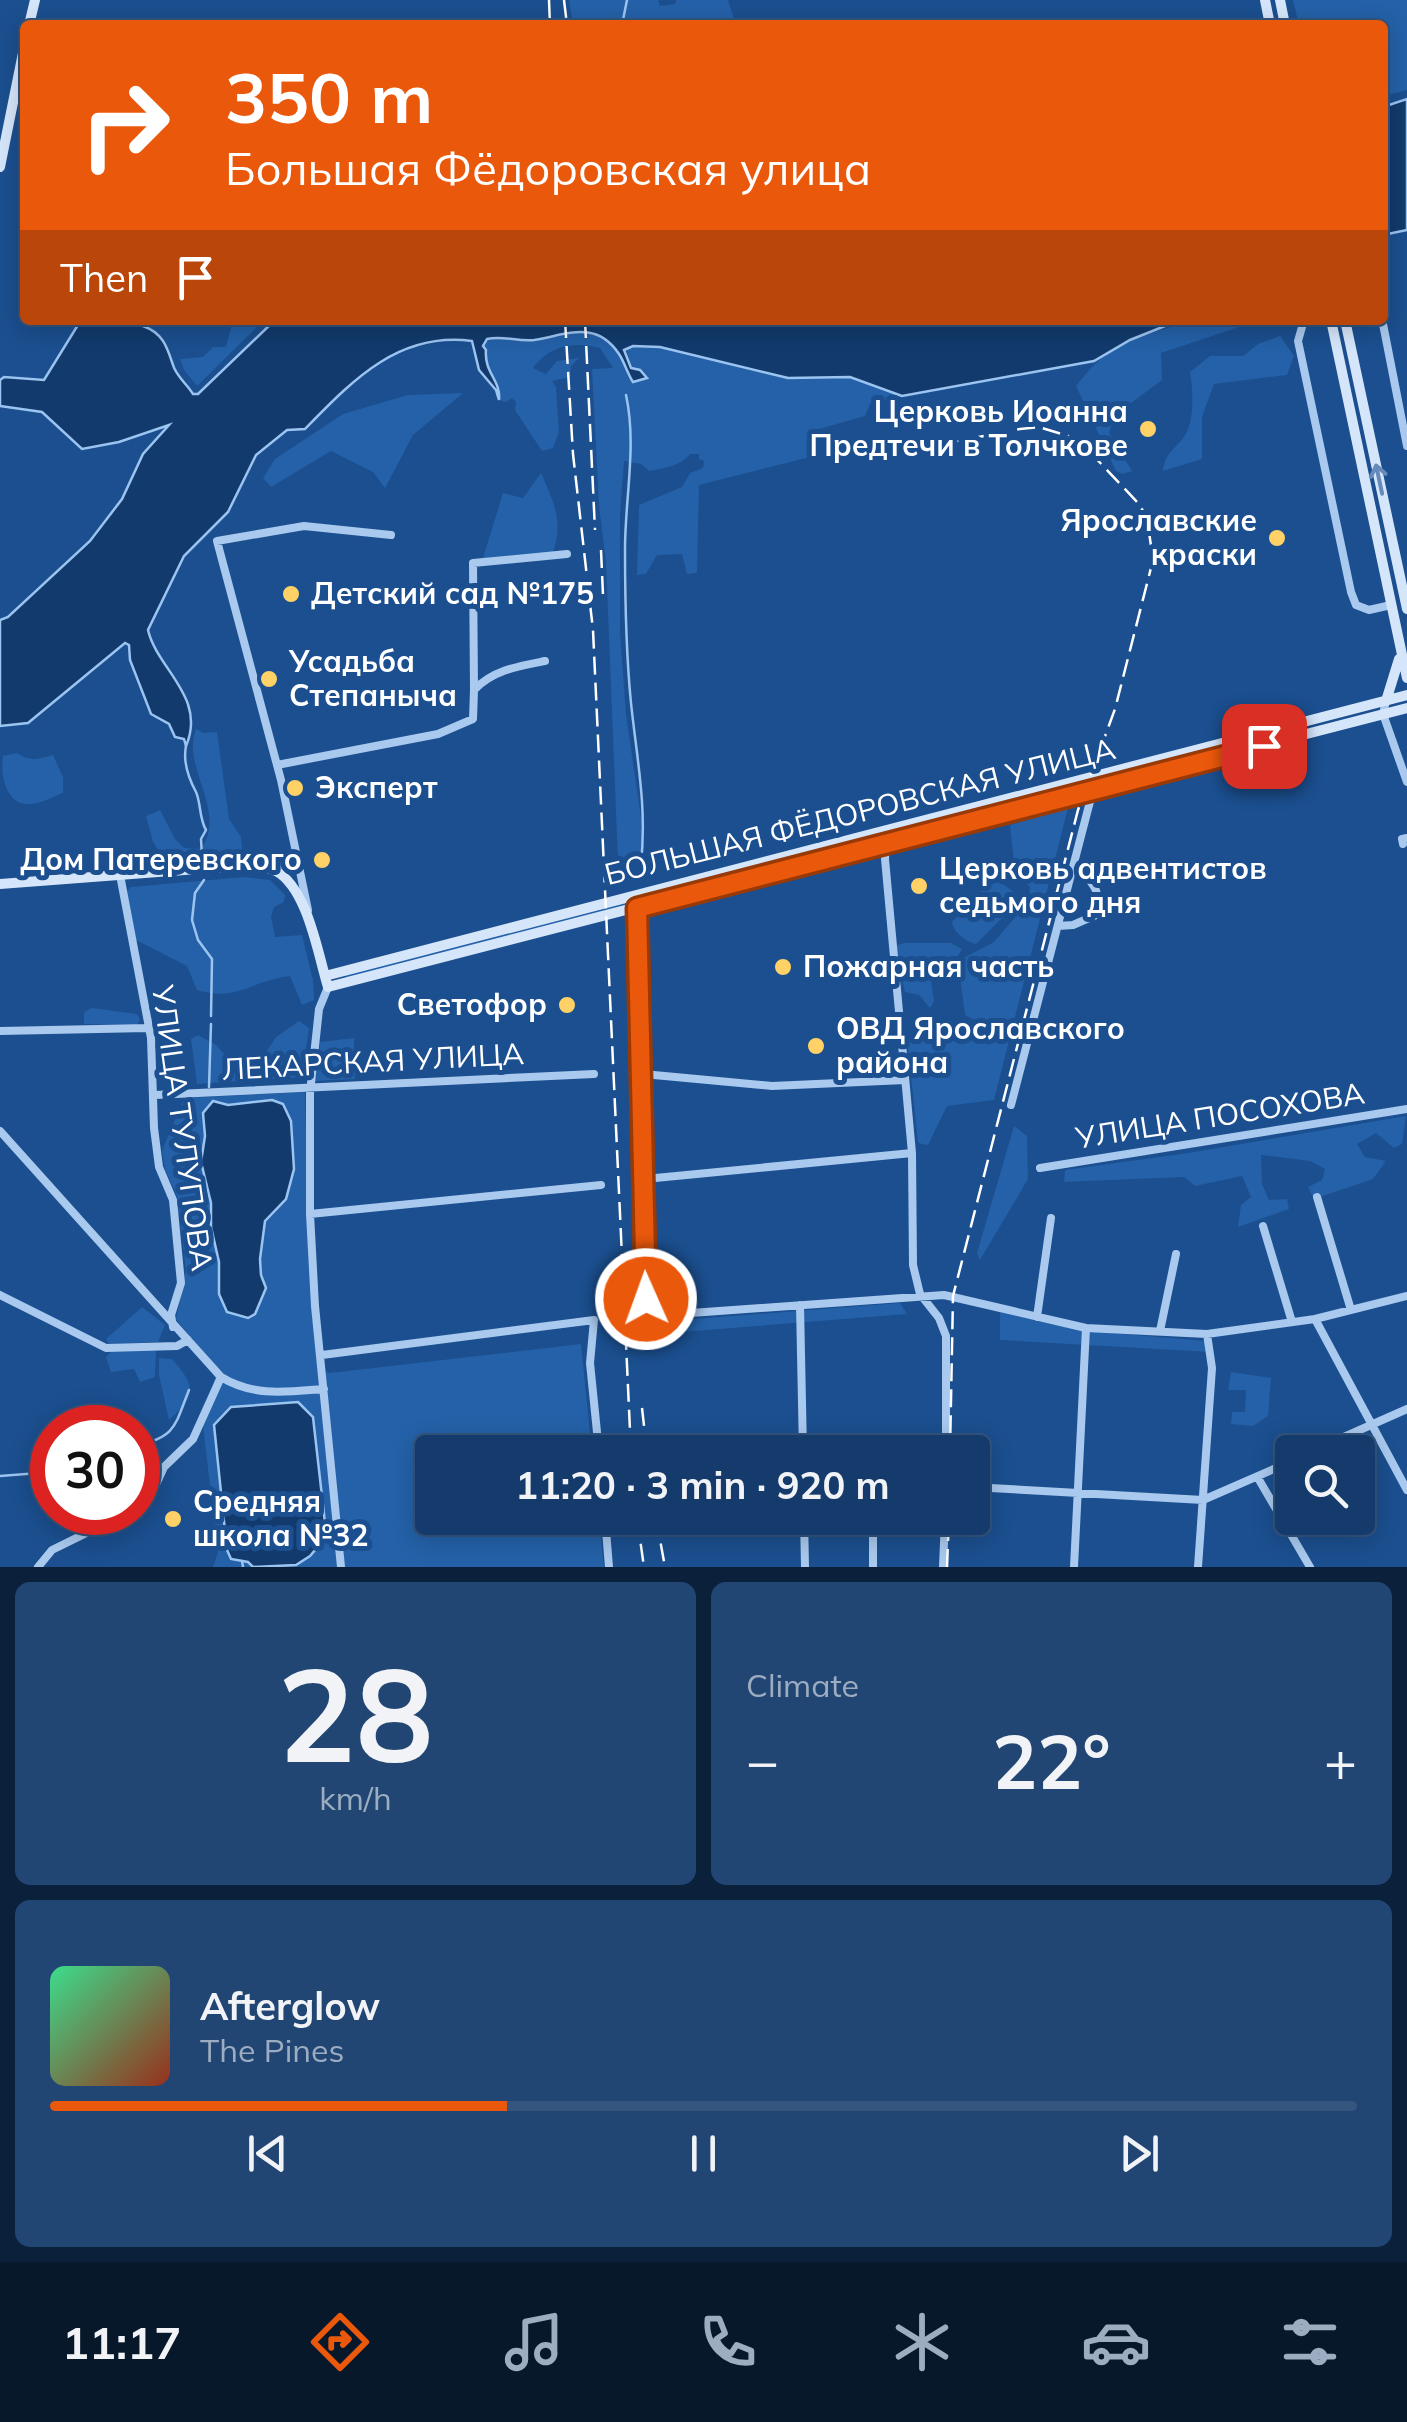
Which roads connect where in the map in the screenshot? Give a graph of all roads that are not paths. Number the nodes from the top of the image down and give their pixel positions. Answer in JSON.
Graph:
{"nodes":[{"id":1,"x":20,"y":68,"type":"edge"},
{"id":2,"x":0,"y":167,"type":"edge"},
{"id":3,"x":1302,"y":325,"type":"edge"},
{"id":4,"x":1332,"y":325,"type":"edge"},
{"id":5,"x":1346,"y":325,"type":"edge"},
{"id":6,"x":1383,"y":325,"type":"edge"},
{"id":7,"x":1407,"y":446,"type":"edge"},
{"id":8,"x":391,"y":534,"type":"dead end"},
{"id":9,"x":567,"y":554,"type":"dead end"},
{"id":10,"x":1406,"y":600,"type":"edge"},
{"id":11,"x":1391,"y":605,"type":"junction"},
{"id":12,"x":1400,"y":648,"type":"junction"},
{"id":13,"x":545,"y":661,"type":"dead end"},
{"id":14,"x":1407,"y":678,"type":"edge"},
{"id":15,"x":474,"y":690,"type":"junction"},
{"id":16,"x":1407,"y":696,"type":"edge"},
{"id":17,"x":1386,"y":701,"type":"junction"},
{"id":18,"x":1407,"y":708,"type":"edge"},
{"id":19,"x":1384,"y":714,"type":"junction"},
{"id":20,"x":277,"y":765,"type":"junction"},
{"id":21,"x":1407,"y":782,"type":"edge"},
{"id":22,"x":1093,"y":790,"type":"junction"},
{"id":23,"x":887,"y":830,"type":"junction"},
{"id":24,"x":886,"y":844,"type":"junction"},
{"id":25,"x":298,"y":861,"type":"junction"},
{"id":26,"x":261,"y":867,"type":"junction"},
{"id":27,"x":1073,"y":868,"type":"junction"},
{"id":28,"x":120,"y":875,"type":"junction"},
{"id":29,"x":0,"y":884,"type":"edge"},
{"id":30,"x":298,"y":885,"type":"junction"},
{"id":31,"x":637,"y":908,"type":"junction"},
{"id":32,"x":1058,"y":926,"type":"junction"},
{"id":33,"x":326,"y":982,"type":"junction"},
{"id":34,"x":147,"y":1028,"type":"junction"},
{"id":35,"x":0,"y":1031,"type":"edge"},
{"id":36,"x":594,"y":1074,"type":"dead end"},
{"id":37,"x":643,"y":1074,"type":"junction"},
{"id":38,"x":904,"y":1080,"type":"junction"},
{"id":39,"x":310,"y":1088,"type":"junction"},
{"id":40,"x":155,"y":1094,"type":"junction"},
{"id":41,"x":1011,"y":1105,"type":"dead end"},
{"id":42,"x":1407,"y":1109,"type":"edge"},
{"id":43,"x":0,"y":1131,"type":"edge"},
{"id":44,"x":912,"y":1153,"type":"junction"},
{"id":45,"x":1040,"y":1168,"type":"dead end"},
{"id":46,"x":645,"y":1179,"type":"junction"},
{"id":47,"x":602,"y":1184,"type":"dead end"},
{"id":48,"x":1318,"y":1197,"type":"dead end"},
{"id":49,"x":310,"y":1214,"type":"junction"},
{"id":50,"x":1051,"y":1218,"type":"dead end"},
{"id":51,"x":1262,"y":1226,"type":"dead end"},
{"id":52,"x":1176,"y":1254,"type":"dead end"},
{"id":53,"x":920,"y":1294,"type":"junction"},
{"id":54,"x":0,"y":1295,"type":"edge"},
{"id":55,"x":1407,"y":1296,"type":"edge"},
{"id":56,"x":800,"y":1306,"type":"junction"},
{"id":57,"x":1351,"y":1310,"type":"junction"},
{"id":58,"x":1037,"y":1317,"type":"junction"},
{"id":59,"x":1315,"y":1319,"type":"junction"},
{"id":60,"x":1292,"y":1322,"type":"junction"},
{"id":61,"x":173,"y":1327,"type":"junction"},
{"id":62,"x":1086,"y":1328,"type":"junction"},
{"id":63,"x":1160,"y":1331,"type":"junction"},
{"id":64,"x":1207,"y":1334,"type":"junction"},
{"id":65,"x":188,"y":1340,"type":"junction"},
{"id":66,"x":322,"y":1355,"type":"junction"},
{"id":67,"x":218,"y":1374,"type":"junction"},
{"id":68,"x":324,"y":1389,"type":"junction"},
{"id":69,"x":1407,"y":1410,"type":"edge"},
{"id":70,"x":1370,"y":1425,"type":"junction"},
{"id":71,"x":596,"y":1435,"type":"edge"},
{"id":72,"x":803,"y":1435,"type":"edge"},
{"id":73,"x":946,"y":1435,"type":"edge"},
{"id":74,"x":1348,"y":1435,"type":"edge"},
{"id":75,"x":1275,"y":1470,"type":"edge"},
{"id":76,"x":160,"y":1476,"type":"edge"},
{"id":77,"x":1258,"y":1478,"type":"junction"},
{"id":78,"x":990,"y":1487,"type":"edge"},
{"id":79,"x":1407,"y":1490,"type":"edge"},
{"id":80,"x":1078,"y":1494,"type":"junction"},
{"id":81,"x":1203,"y":1500,"type":"junction"},
{"id":82,"x":82,"y":1535,"type":"edge"},
{"id":83,"x":607,"y":1535,"type":"edge"},
{"id":84,"x":804,"y":1535,"type":"edge"},
{"id":85,"x":873,"y":1535,"type":"edge"},
{"id":86,"x":944,"y":1535,"type":"edge"},
{"id":87,"x":38,"y":1567,"type":"edge"},
{"id":88,"x":341,"y":1567,"type":"edge"},
{"id":89,"x":610,"y":1567,"type":"edge"},
{"id":90,"x":805,"y":1567,"type":"edge"},
{"id":91,"x":872,"y":1567,"type":"edge"},
{"id":92,"x":943,"y":1567,"type":"edge"},
{"id":93,"x":1074,"y":1567,"type":"edge"},
{"id":94,"x":1198,"y":1567,"type":"edge"},
{"id":95,"x":1310,"y":1567,"type":"edge"}],
"edges":[{"from":1,"to":2,"type":"main road"},
{"from":3,"to":11,"type":"street"},
{"from":4,"to":11,"type":"main road"},
{"from":10,"to":5,"type":"main road","one_way":true},
{"from":6,"to":7,"type":"street"},
{"from":8,"to":20,"type":"street"},
{"from":9,"to":15,"type":"street"},
{"from":11,"to":12,"type":"main road"},
{"from":12,"to":14,"type":"main road"},
{"from":12,"to":17,"type":"main road"},
{"from":13,"to":15,"type":"street"},
{"from":15,"to":20,"type":"street"},
{"from":16,"to":17,"type":"main road","name":"БОЛЬШАЯ ФЁДОРОВСКАЯ УЛИЦА"},
{"from":17,"to":19,"type":"street"},
{"from":17,"to":23,"type":"main road","name":"БОЛЬШАЯ ФЁДОРОВСКАЯ УЛИЦА"},
{"from":18,"to":19,"type":"main road","name":"БОЛЬШАЯ ФЁДОРОВСКАЯ УЛИЦА"},
{"from":19,"to":21,"type":"street"},
{"from":19,"to":22,"type":"main road","name":"БОЛЬШАЯ ФЁДОРОВСКАЯ УЛИЦА"},
{"from":20,"to":25,"type":"street"},
{"from":22,"to":24,"type":"main road","name":"БОЛЬШАЯ ФЁДОРОВСКАЯ УЛИЦА"},
{"from":22,"to":27,"type":"street"},
{"from":23,"to":24,"type":"street"},
{"from":23,"to":33,"type":"main road","name":"БОЛЬШАЯ ФЁДОРОВСКАЯ УЛИЦА"},
{"from":24,"to":31,"type":"main road","name":"БОЛЬШАЯ ФЁДОРОВСКАЯ УЛИЦА"},
{"from":24,"to":38,"type":"street"},
{"from":25,"to":26,"type":"street"},
{"from":25,"to":30,"type":"street"},
{"from":26,"to":28,"type":"main road"},
{"from":26,"to":30,"type":"main road"},
{"from":27,"to":32,"type":"street"},
{"from":27,"to":32,"type":"street"},
{"from":28,"to":29,"type":"main road"},
{"from":28,"to":34,"type":"street","name":"УЛИЦА ТУЛУПОВА"},
{"from":30,"to":33,"type":"main road"},
{"from":31,"to":33,"type":"main road","name":"БОЛЬШАЯ ФЁДОРОВСКАЯ УЛИЦА"},
{"from":31,"to":37,"type":"street"},
{"from":32,"to":41,"type":"street"},
{"from":33,"to":39,"type":"street"},
{"from":34,"to":35,"type":"street"},
{"from":34,"to":40,"type":"street","name":"УЛИЦА ТУЛУПОВА"},
{"from":36,"to":39,"type":"street","name":"ЛЕКАРСКАЯ УЛИЦА"},
{"from":37,"to":38,"type":"street"},
{"from":37,"to":46,"type":"street"},
{"from":38,"to":44,"type":"street"},
{"from":39,"to":40,"type":"street","name":"ЛЕКАРСКАЯ УЛИЦА"},
{"from":39,"to":49,"type":"street"},
{"from":40,"to":61,"type":"street","name":"УЛИЦА ТУЛУПОВА"},
{"from":42,"to":45,"type":"street","name":"УЛИЦА ПОСОХОВА"},
{"from":43,"to":61,"type":"street"},
{"from":44,"to":46,"type":"street"},
{"from":44,"to":53,"type":"street"},
{"from":46,"to":56,"type":"street"},
{"from":47,"to":49,"type":"street"},
{"from":48,"to":57,"type":"street"},
{"from":49,"to":66,"type":"street"},
{"from":50,"to":58,"type":"street"},
{"from":51,"to":60,"type":"street"},
{"from":52,"to":63,"type":"street"},
{"from":53,"to":56,"type":"street"},
{"from":53,"to":58,"type":"street"},
{"from":53,"to":73,"type":"street"},
{"from":54,"to":65,"type":"street"},
{"from":55,"to":57,"type":"street"},
{"from":56,"to":72,"type":"street"},
{"from":57,"to":59,"type":"street"},
{"from":58,"to":62,"type":"street"},
{"from":59,"to":60,"type":"street"},
{"from":59,"to":70,"type":"street"},
{"from":60,"to":64,"type":"street"},
{"from":61,"to":65,"type":"street"},
{"from":62,"to":63,"type":"street"},
{"from":62,"to":80,"type":"street"},
{"from":63,"to":64,"type":"street"},
{"from":64,"to":81,"type":"street"},
{"from":65,"to":67,"type":"street"},
{"from":66,"to":68,"type":"street"},
{"from":66,"to":71,"type":"street"},
{"from":67,"to":68,"type":"street"},
{"from":67,"to":76,"type":"street"},
{"from":68,"to":88,"type":"street"},
{"from":69,"to":70,"type":"street"},
{"from":70,"to":74,"type":"street"},
{"from":70,"to":79,"type":"street"},
{"from":75,"to":77,"type":"street"},
{"from":77,"to":81,"type":"street"},
{"from":77,"to":95,"type":"street"},
{"from":78,"to":80,"type":"street"},
{"from":80,"to":81,"type":"street"},
{"from":80,"to":93,"type":"street"},
{"from":81,"to":94,"type":"street"},
{"from":82,"to":87,"type":"street"},
{"from":83,"to":89,"type":"street"},
{"from":84,"to":90,"type":"street"},
{"from":85,"to":91,"type":"street"},
{"from":86,"to":92,"type":"street"}]}
